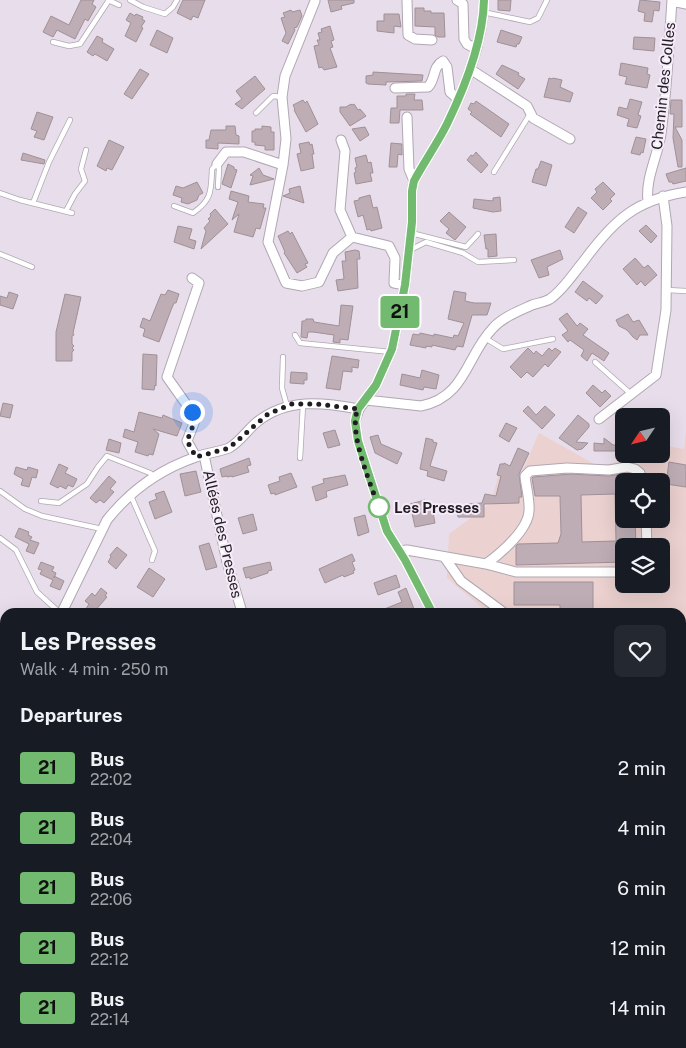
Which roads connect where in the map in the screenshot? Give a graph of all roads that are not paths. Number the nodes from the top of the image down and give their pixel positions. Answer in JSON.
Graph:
{"nodes":[{"id":1,"x":108,"y":0,"type":"edge"},
{"id":2,"x":130,"y":0,"type":"edge"},
{"id":3,"x":177,"y":0,"type":"edge"},
{"id":4,"x":407,"y":0,"type":"edge"},
{"id":5,"x":457,"y":0,"type":"edge"},
{"id":6,"x":484,"y":0,"type":"edge"},
{"id":7,"x":547,"y":0,"type":"edge"},
{"id":8,"x":672,"y":0,"type":"edge"},
{"id":9,"x":315,"y":1,"type":"dead end"},
{"id":10,"x":686,"y":4,"type":"edge"},
{"id":11,"x":119,"y":5,"type":"dead end"},
{"id":12,"x":484,"y":12,"type":"junction"},
{"id":13,"x":432,"y":40,"type":"dead end"},
{"id":14,"x":52,"y":42,"type":"dead end"},
{"id":15,"x":476,"y":49,"type":"junction"},
{"id":16,"x":470,"y":69,"type":"junction"},
{"id":17,"x":395,"y":88,"type":"dead end"},
{"id":18,"x":282,"y":97,"type":"junction"},
{"id":19,"x":458,"y":99,"type":"junction"},
{"id":20,"x":531,"y":113,"type":"junction"},
{"id":21,"x":256,"y":114,"type":"dead end"},
{"id":22,"x":407,"y":117,"type":"dead end"},
{"id":23,"x":70,"y":120,"type":"dead end"},
{"id":24,"x":570,"y":139,"type":"dead end"},
{"id":25,"x":341,"y":140,"type":"dead end"},
{"id":26,"x":86,"y":150,"type":"dead end"},
{"id":27,"x":217,"y":164,"type":"junction"},
{"id":28,"x":282,"y":165,"type":"junction"},
{"id":29,"x":494,"y":172,"type":"dead end"},
{"id":30,"x":414,"y":181,"type":"junction"},
{"id":31,"x":218,"y":187,"type":"dead end"},
{"id":32,"x":686,"y":192,"type":"edge"},
{"id":33,"x":0,"y":193,"type":"edge"},
{"id":34,"x":663,"y":196,"type":"junction"},
{"id":35,"x":648,"y":201,"type":"junction"},
{"id":36,"x":33,"y":203,"type":"junction"},
{"id":37,"x":174,"y":206,"type":"dead end"},
{"id":38,"x":66,"y":211,"type":"junction"},
{"id":39,"x":72,"y":212,"type":"dead end"},
{"id":40,"x":411,"y":233,"type":"junction"},
{"id":41,"x":478,"y":234,"type":"dead end"},
{"id":42,"x":352,"y":236,"type":"junction"},
{"id":43,"x":410,"y":250,"type":"junction"},
{"id":44,"x":0,"y":254,"type":"edge"},
{"id":45,"x":514,"y":260,"type":"dead end"},
{"id":46,"x":32,"y":267,"type":"dead end"},
{"id":47,"x":192,"y":278,"type":"dead end"},
{"id":48,"x":405,"y":285,"type":"junction"},
{"id":49,"x":667,"y":290,"type":"junction"},
{"id":50,"x":686,"y":291,"type":"edge"},
{"id":51,"x":295,"y":335,"type":"dead end"},
{"id":52,"x":486,"y":338,"type":"junction"},
{"id":53,"x":553,"y":339,"type":"dead end"},
{"id":54,"x":391,"y":352,"type":"junction"},
{"id":55,"x":283,"y":357,"type":"dead end"},
{"id":56,"x":595,"y":362,"type":"dead end"},
{"id":57,"x":631,"y":394,"type":"junction"},
{"id":58,"x":366,"y":400,"type":"junction"},
{"id":59,"x":303,"y":403,"type":"junction"},
{"id":60,"x":286,"y":406,"type":"junction"},
{"id":61,"x":358,"y":409,"type":"junction"},
{"id":62,"x":599,"y":419,"type":"dead end"},
{"id":63,"x":200,"y":456,"type":"junction"},
{"id":64,"x":300,"y":458,"type":"dead end"},
{"id":65,"x":640,"y":473,"type":"edge"},
{"id":66,"x":155,"y":476,"type":"junction"},
{"id":67,"x":0,"y":491,"type":"edge"},
{"id":68,"x":131,"y":496,"type":"junction"},
{"id":69,"x":41,"y":501,"type":"dead end"},
{"id":70,"x":102,"y":529,"type":"junction"},
{"id":71,"x":0,"y":538,"type":"edge"},
{"id":72,"x":399,"y":551,"type":"junction"},
{"id":73,"x":445,"y":558,"type":"junction"},
{"id":74,"x":152,"y":560,"type":"dead end"},
{"id":75,"x":486,"y":564,"type":"junction"},
{"id":76,"x":615,"y":572,"type":"edge"},
{"id":77,"x":56,"y":608,"type":"edge"},
{"id":78,"x":63,"y":608,"type":"edge"},
{"id":79,"x":241,"y":608,"type":"edge"},
{"id":80,"x":430,"y":608,"type":"edge"},
{"id":81,"x":498,"y":608,"type":"edge"}],
"edges":[{"from":1,"to":11,"type":"lane"},
{"from":1,"to":14,"type":"lane"},
{"from":2,"to":3,"type":"lane"},
{"from":4,"to":13,"type":"street"},
{"from":5,"to":15,"type":"street"},
{"from":6,"to":12,"type":"street"},
{"from":7,"to":12,"type":"lane"},
{"from":8,"to":10,"type":"street"},
{"from":8,"to":35,"type":"street","name":"Chemin des Colles"},
{"from":9,"to":18,"type":"street"},
{"from":12,"to":15,"type":"street"},
{"from":15,"to":16,"type":"street"},
{"from":16,"to":19,"type":"street"},
{"from":16,"to":20,"type":"street"},
{"from":17,"to":19,"type":"street"},
{"from":18,"to":21,"type":"lane"},
{"from":18,"to":28,"type":"street"},
{"from":19,"to":30,"type":"street"},
{"from":20,"to":24,"type":"street"},
{"from":20,"to":29,"type":"lane"},
{"from":22,"to":30,"type":"street"},
{"from":23,"to":36,"type":"lane"},
{"from":25,"to":42,"type":"street"},
{"from":26,"to":38,"type":"lane"},
{"from":27,"to":28,"type":"street"},
{"from":27,"to":31,"type":"lane"},
{"from":27,"to":37,"type":"lane"},
{"from":28,"to":42,"type":"street"},
{"from":30,"to":40,"type":"street"},
{"from":32,"to":34,"type":"street"},
{"from":33,"to":36,"type":"lane"},
{"from":34,"to":35,"type":"street"},
{"from":34,"to":49,"type":"street"},
{"from":35,"to":52,"type":"street"},
{"from":36,"to":38,"type":"lane"},
{"from":38,"to":39,"type":"lane"},
{"from":40,"to":41,"type":"lane"},
{"from":40,"to":43,"type":"street"},
{"from":42,"to":48,"type":"street"},
{"from":43,"to":45,"type":"lane"},
{"from":43,"to":48,"type":"street"},
{"from":44,"to":46,"type":"lane"},
{"from":47,"to":63,"type":"street","name":"Allées des Presses"},
{"from":48,"to":54,"type":"street"},
{"from":49,"to":50,"type":"lane"},
{"from":49,"to":57,"type":"street"},
{"from":51,"to":54,"type":"lane"},
{"from":52,"to":53,"type":"lane"},
{"from":52,"to":58,"type":"street"},
{"from":54,"to":58,"type":"street"},
{"from":55,"to":60,"type":"lane"},
{"from":56,"to":57,"type":"lane"},
{"from":57,"to":62,"type":"street"},
{"from":58,"to":61,"type":"street"},
{"from":59,"to":60,"type":"street"},
{"from":59,"to":61,"type":"street"},
{"from":59,"to":64,"type":"lane"},
{"from":60,"to":63,"type":"street"},
{"from":61,"to":72,"type":"street"},
{"from":63,"to":66,"type":"street"},
{"from":63,"to":79,"type":"street","name":"Allées des Presses"},
{"from":65,"to":75,"type":"street"},
{"from":66,"to":68,"type":"street"},
{"from":66,"to":69,"type":"lane"},
{"from":67,"to":70,"type":"lane"},
{"from":68,"to":70,"type":"street"},
{"from":68,"to":74,"type":"lane"},
{"from":70,"to":78,"type":"street"},
{"from":71,"to":77,"type":"lane"},
{"from":72,"to":73,"type":"street"},
{"from":72,"to":80,"type":"street"},
{"from":73,"to":75,"type":"street"},
{"from":73,"to":81,"type":"street"},
{"from":75,"to":76,"type":"street"}]}
